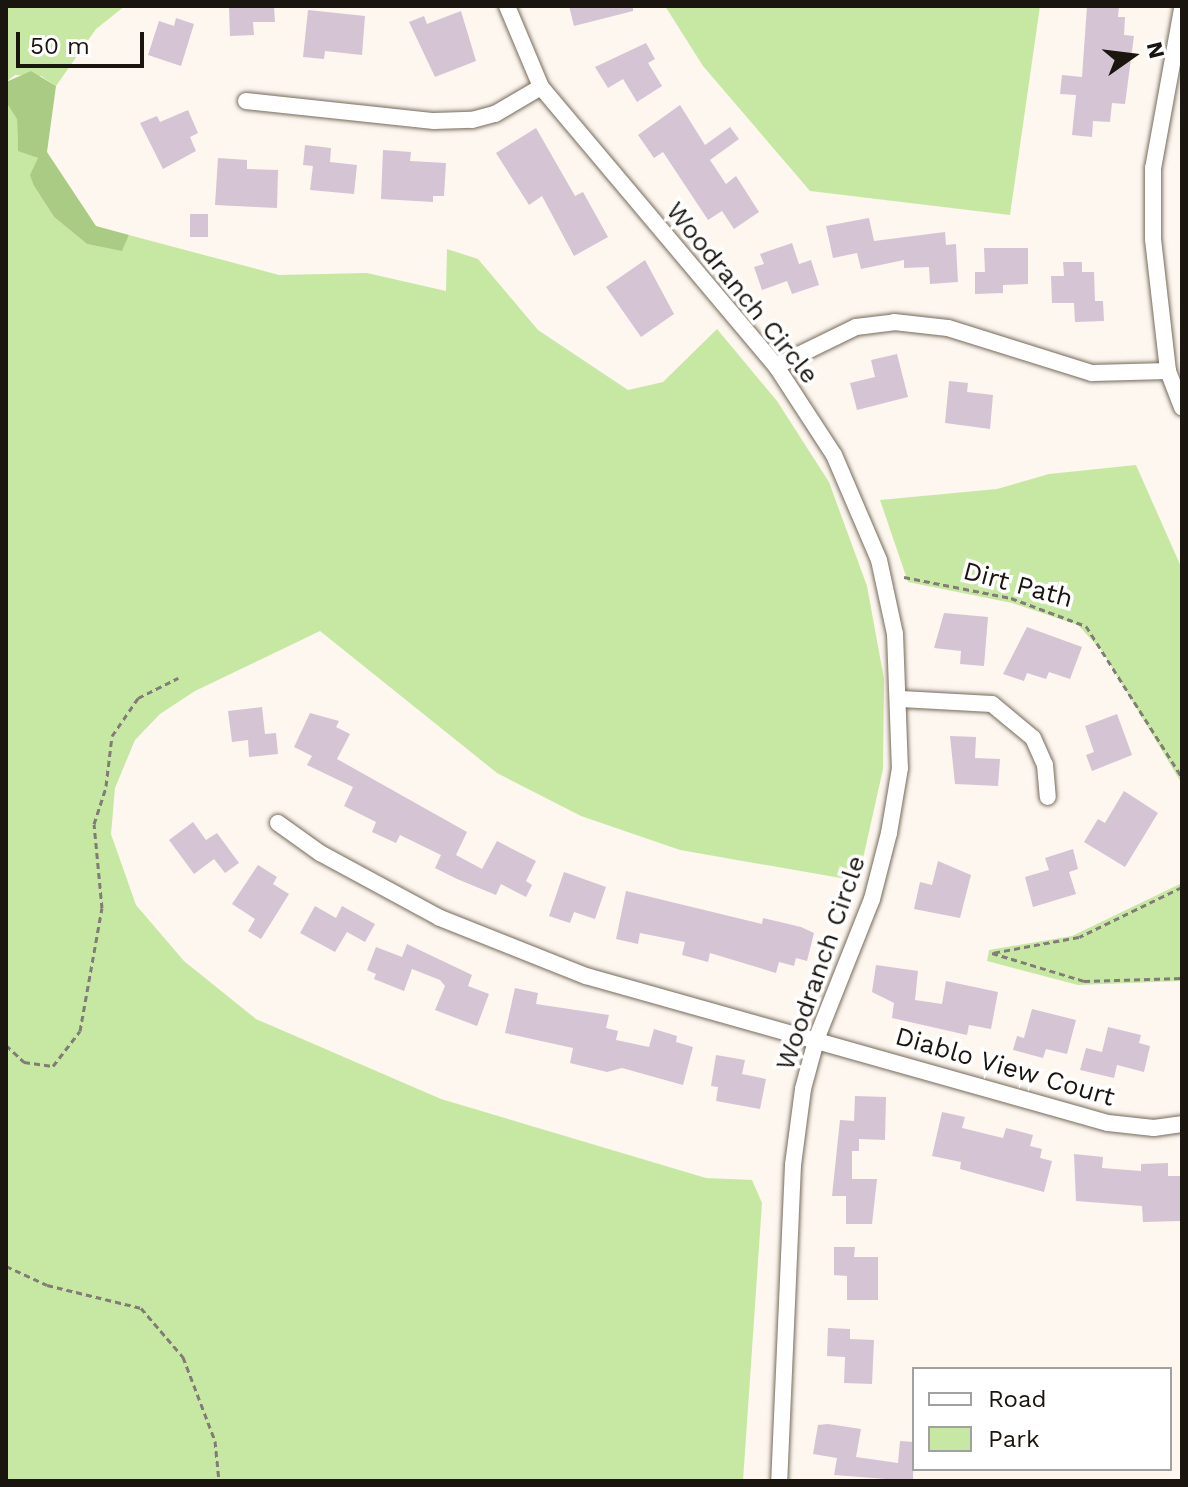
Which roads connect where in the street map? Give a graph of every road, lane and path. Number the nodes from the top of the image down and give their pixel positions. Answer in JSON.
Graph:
{"nodes":[{"id":1,"x":507,"y":6,"type":"edge"},
{"id":2,"x":1182,"y":9,"type":"edge"},
{"id":3,"x":541,"y":87,"type":"junction"},
{"id":4,"x":1175,"y":98,"type":"edge"},
{"id":5,"x":246,"y":101,"type":"dead end"},
{"id":6,"x":776,"y":366,"type":"junction"},
{"id":7,"x":1168,"y":371,"type":"junction"},
{"id":8,"x":1182,"y":407,"type":"edge"},
{"id":9,"x":904,"y":577,"type":"dead end"},
{"id":10,"x":178,"y":678,"type":"dead end"},
{"id":11,"x":901,"y":699,"type":"junction"},
{"id":12,"x":1182,"y":777,"type":"edge"},
{"id":13,"x":1048,"y":797,"type":"dead end"},
{"id":14,"x":278,"y":823,"type":"dead end"},
{"id":15,"x":1182,"y":887,"type":"edge"},
{"id":16,"x":1182,"y":978,"type":"edge"},
{"id":17,"x":817,"y":1037,"type":"junction"},
{"id":18,"x":6,"y":1045,"type":"edge"},
{"id":19,"x":1182,"y":1124,"type":"edge"},
{"id":20,"x":6,"y":1266,"type":"edge"},
{"id":21,"x":219,"y":1481,"type":"edge"},
{"id":22,"x":779,"y":1481,"type":"edge"}],
"edges":[{"from":1,"to":3,"type":"street","name":"Woodranch Circle"},
{"from":2,"to":4,"type":"street"},
{"from":3,"to":5,"type":"street"},
{"from":3,"to":6,"type":"street","name":"Woodranch Circle"},
{"from":4,"to":7,"type":"street"},
{"from":6,"to":7,"type":"street"},
{"from":6,"to":11,"type":"street","name":"Woodranch Circle"},
{"from":7,"to":8,"type":"street"},
{"from":9,"to":12,"type":"path","name":"Dirt Path"},
{"from":10,"to":18,"type":"path"},
{"from":11,"to":13,"type":"street"},
{"from":11,"to":17,"type":"street","name":"Woodranch Circle"},
{"from":14,"to":17,"type":"street","name":"Diablo View Court"},
{"from":15,"to":16,"type":"path"},
{"from":17,"to":19,"type":"street","name":"Diablo View Court"},
{"from":17,"to":22,"type":"street","name":"Woodranch Circle"},
{"from":20,"to":21,"type":"path"}]}
